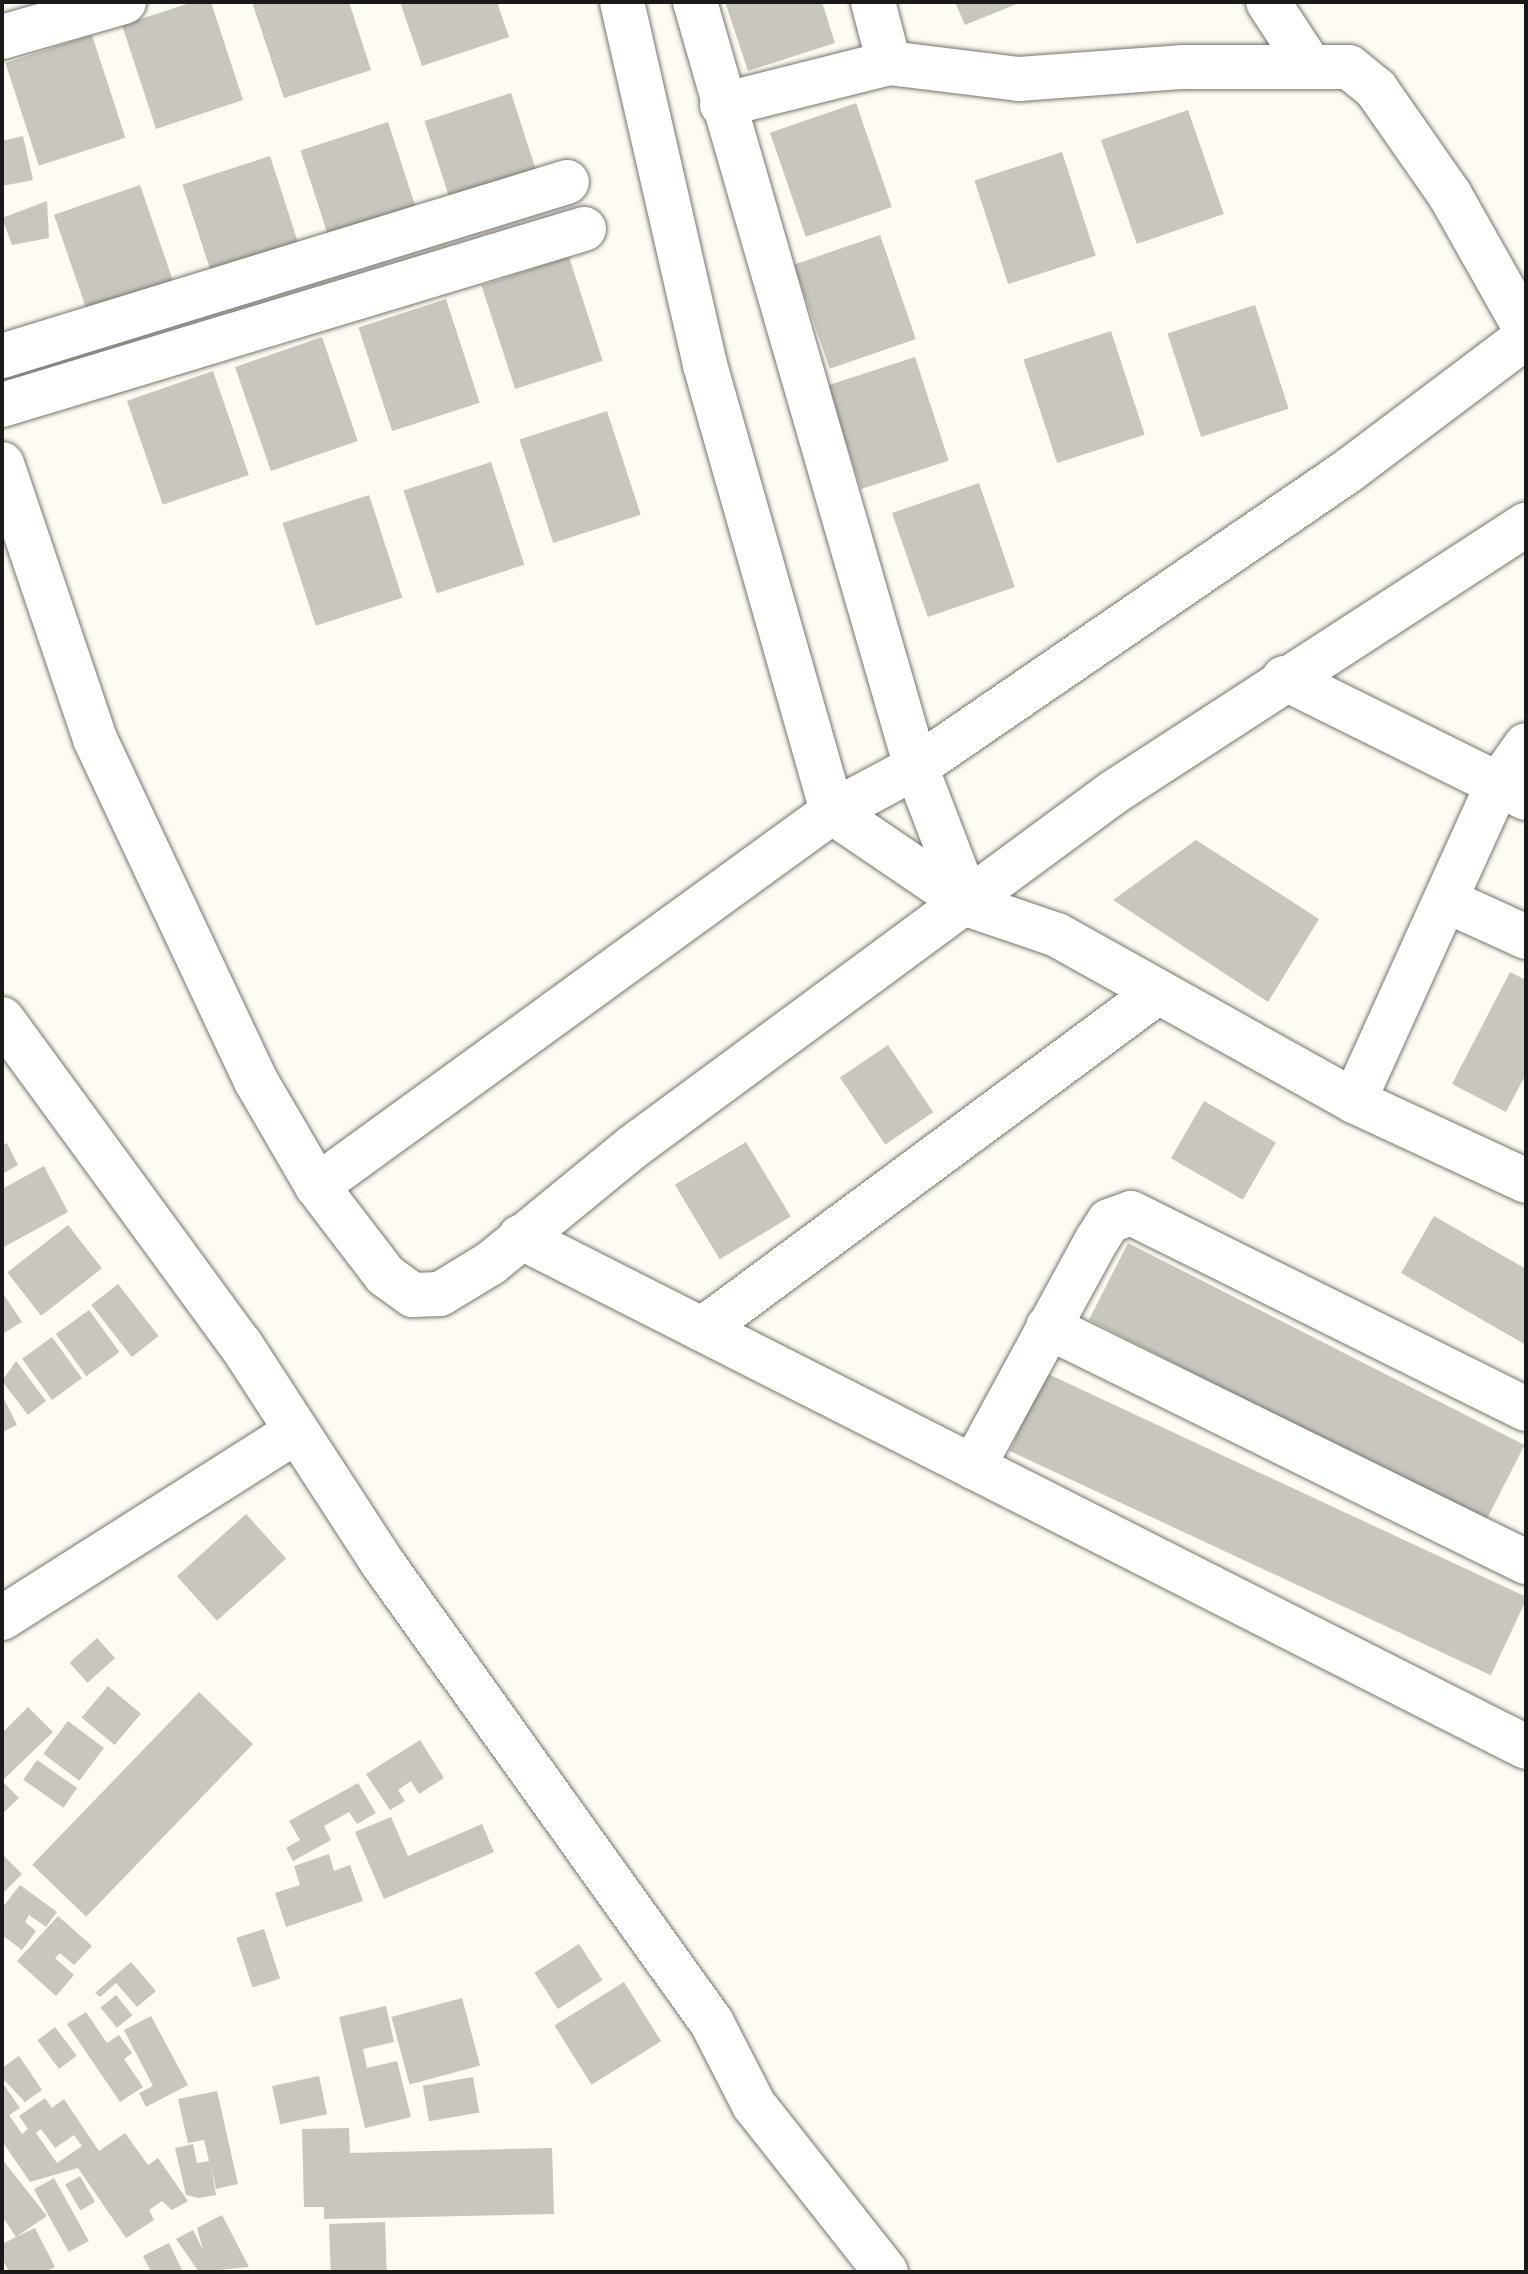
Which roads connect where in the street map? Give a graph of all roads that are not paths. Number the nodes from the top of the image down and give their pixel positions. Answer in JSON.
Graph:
{"nodes":[{"id":1,"x":124,"y":2,"type":"edge"},
{"id":2,"x":622,"y":2,"type":"edge"},
{"id":3,"x":695,"y":2,"type":"edge"},
{"id":4,"x":873,"y":2,"type":"edge"},
{"id":5,"x":1268,"y":2,"type":"edge"},
{"id":6,"x":2,"y":37,"type":"edge"},
{"id":7,"x":889,"y":63,"type":"junction"},
{"id":8,"x":1308,"y":63,"type":"junction"},
{"id":9,"x":722,"y":105,"type":"junction"},
{"id":10,"x":567,"y":182,"type":"dead end"},
{"id":11,"x":584,"y":229,"type":"dead end"},
{"id":12,"x":304,"y":265,"type":"junction"},
{"id":13,"x":320,"y":314,"type":"junction"},
{"id":14,"x":1526,"y":330,"type":"edge"},
{"id":15,"x":1526,"y":337,"type":"edge"},
{"id":16,"x":2,"y":356,"type":"edge"},
{"id":17,"x":2,"y":405,"type":"edge"},
{"id":18,"x":2,"y":464,"type":"edge"},
{"id":19,"x":1526,"y":524,"type":"edge"},
{"id":20,"x":1284,"y":678,"type":"junction"},
{"id":21,"x":1526,"y":745,"type":"edge"},
{"id":22,"x":916,"y":767,"type":"junction"},
{"id":23,"x":1511,"y":792,"type":"edge"},
{"id":24,"x":832,"y":812,"type":"junction"},
{"id":25,"x":1447,"y":901,"type":"junction"},
{"id":26,"x":969,"y":905,"type":"junction"},
{"id":27,"x":1526,"y":937,"type":"edge"},
{"id":28,"x":1158,"y":992,"type":"junction"},
{"id":29,"x":2,"y":1019,"type":"edge"},
{"id":30,"x":1354,"y":1101,"type":"junction"},
{"id":31,"x":1526,"y":1181,"type":"edge"},
{"id":32,"x":317,"y":1186,"type":"junction"},
{"id":33,"x":520,"y":1237,"type":"junction"},
{"id":34,"x":1048,"y":1327,"type":"junction"},
{"id":35,"x":704,"y":1328,"type":"junction"},
{"id":36,"x":1526,"y":1409,"type":"edge"},
{"id":37,"x":295,"y":1432,"type":"junction"},
{"id":38,"x":973,"y":1467,"type":"junction"},
{"id":39,"x":1526,"y":1562,"type":"edge"},
{"id":40,"x":2,"y":1618,"type":"edge"},
{"id":41,"x":1526,"y":1747,"type":"edge"},
{"id":42,"x":886,"y":2272,"type":"edge"}],
"edges":[{"from":1,"to":6,"type":"street"},
{"from":2,"to":24,"type":"street"},
{"from":3,"to":9,"type":"street"},
{"from":4,"to":7,"type":"street"},
{"from":5,"to":8,"type":"street"},
{"from":7,"to":8,"type":"street"},
{"from":7,"to":9,"type":"street"},
{"from":8,"to":14,"type":"street"},
{"from":9,"to":22,"type":"street"},
{"from":10,"to":12,"type":"street"},
{"from":11,"to":13,"type":"street"},
{"from":12,"to":13,"type":"street"},
{"from":12,"to":16,"type":"street"},
{"from":13,"to":17,"type":"street"},
{"from":15,"to":22,"type":"street"},
{"from":18,"to":32,"type":"street"},
{"from":19,"to":20,"type":"street"},
{"from":20,"to":23,"type":"street"},
{"from":20,"to":26,"type":"street"},
{"from":21,"to":23,"type":"street"},
{"from":22,"to":24,"type":"street"},
{"from":22,"to":26,"type":"street"},
{"from":23,"to":25,"type":"street"},
{"from":24,"to":26,"type":"street"},
{"from":24,"to":32,"type":"street"},
{"from":25,"to":27,"type":"street"},
{"from":25,"to":30,"type":"street"},
{"from":26,"to":28,"type":"street"},
{"from":26,"to":33,"type":"street"},
{"from":28,"to":30,"type":"street"},
{"from":28,"to":35,"type":"street"},
{"from":29,"to":37,"type":"street"},
{"from":30,"to":31,"type":"street"},
{"from":32,"to":33,"type":"street"},
{"from":33,"to":35,"type":"street"},
{"from":34,"to":36,"type":"street"},
{"from":34,"to":38,"type":"street"},
{"from":34,"to":39,"type":"street"},
{"from":35,"to":38,"type":"street"},
{"from":37,"to":40,"type":"street"},
{"from":37,"to":42,"type":"street"},
{"from":38,"to":41,"type":"street"}]}
